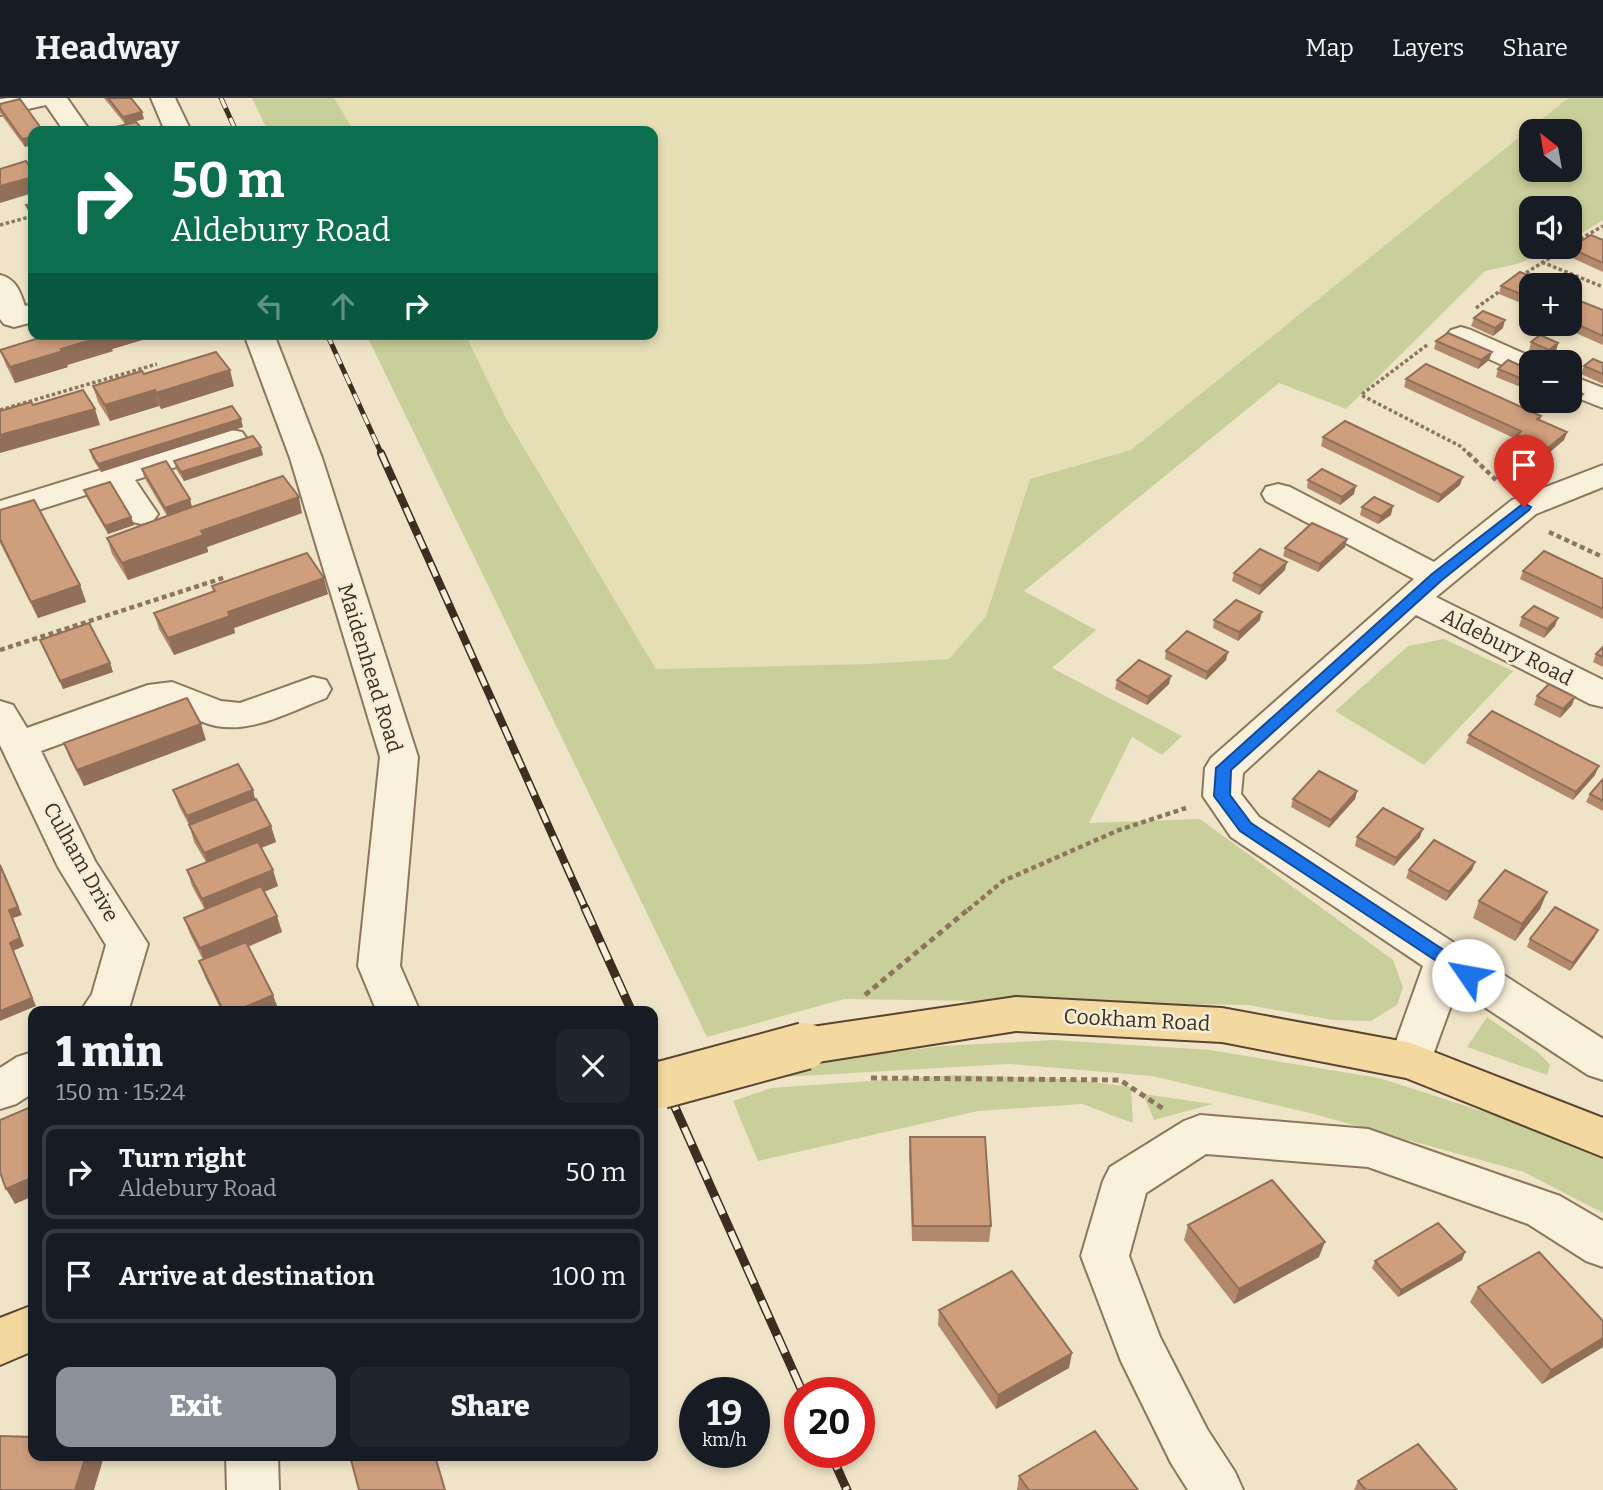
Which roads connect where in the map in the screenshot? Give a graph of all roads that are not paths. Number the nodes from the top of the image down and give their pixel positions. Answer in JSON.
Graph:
{"nodes":[{"id":1,"x":44,"y":98,"type":"edge"},
{"id":2,"x":54,"y":98,"type":"edge"},
{"id":3,"x":163,"y":98,"type":"edge"},
{"id":4,"x":0,"y":107,"type":"edge"},
{"id":5,"x":74,"y":126,"type":"edge"},
{"id":6,"x":176,"y":126,"type":"edge"},
{"id":7,"x":3,"y":288,"type":"edge"},
{"id":8,"x":28,"y":314,"type":"edge"},
{"id":9,"x":1461,"y":336,"type":"edge"},
{"id":10,"x":261,"y":340,"type":"edge"},
{"id":11,"x":1519,"y":362,"type":"edge"},
{"id":12,"x":1582,"y":389,"type":"edge"},
{"id":13,"x":1603,"y":399,"type":"edge"},
{"id":14,"x":231,"y":439,"type":"dead end"},
{"id":15,"x":116,"y":475,"type":"junction"},
{"id":16,"x":1603,"y":475,"type":"edge"},
{"id":17,"x":1278,"y":495,"type":"dead end"},
{"id":18,"x":0,"y":512,"type":"edge"},
{"id":19,"x":141,"y":514,"type":"dead end"},
{"id":20,"x":1424,"y":588,"type":"junction"},
{"id":21,"x":313,"y":689,"type":"dead end"},
{"id":22,"x":1603,"y":695,"type":"edge"},
{"id":23,"x":10,"y":730,"type":"edge"},
{"id":24,"x":1446,"y":960,"type":"junction"},
{"id":25,"x":108,"y":1006,"type":"edge"},
{"id":26,"x":396,"y":1006,"type":"edge"},
{"id":27,"x":1411,"y":1061,"type":"junction"},
{"id":28,"x":1603,"y":1062,"type":"edge"},
{"id":29,"x":28,"y":1073,"type":"edge"},
{"id":30,"x":658,"y":1086,"type":"edge"},
{"id":31,"x":0,"y":1091,"type":"edge"},
{"id":32,"x":1603,"y":1138,"type":"edge"},
{"id":33,"x":1603,"y":1246,"type":"edge"},
{"id":34,"x":28,"y":1329,"type":"edge"},
{"id":35,"x":0,"y":1342,"type":"edge"},
{"id":36,"x":252,"y":1461,"type":"edge"},
{"id":37,"x":253,"y":1490,"type":"edge"},
{"id":38,"x":1217,"y":1490,"type":"edge"}],
"edges":[{"from":1,"to":4,"type":"street"},
{"from":2,"to":5,"type":"street"},
{"from":3,"to":6,"type":"street"},
{"from":7,"to":8,"type":"street"},
{"from":9,"to":11,"type":"street"},
{"from":10,"to":26,"type":"street","name":"Maidenhead Road"},
{"from":12,"to":13,"type":"street"},
{"from":14,"to":15,"type":"street"},
{"from":15,"to":18,"type":"street"},
{"from":15,"to":19,"type":"street"},
{"from":16,"to":20,"type":"street","name":"Aldebury Road"},
{"from":17,"to":20,"type":"street"},
{"from":20,"to":22,"type":"street","name":"Aldebury Road"},
{"from":20,"to":24,"type":"street","name":"Aldebury Road"},
{"from":21,"to":23,"type":"street"},
{"from":23,"to":25,"type":"street","name":"Culham Drive"},
{"from":24,"to":27,"type":"street"},
{"from":24,"to":28,"type":"street"},
{"from":27,"to":30,"type":"main road","name":"Cookham Road","bridge":true},
{"from":27,"to":32,"type":"main road","name":"Cookham Road"},
{"from":29,"to":31,"type":"street"},
{"from":33,"to":38,"type":"street"},
{"from":34,"to":35,"type":"main road"},
{"from":36,"to":37,"type":"street"}]}
